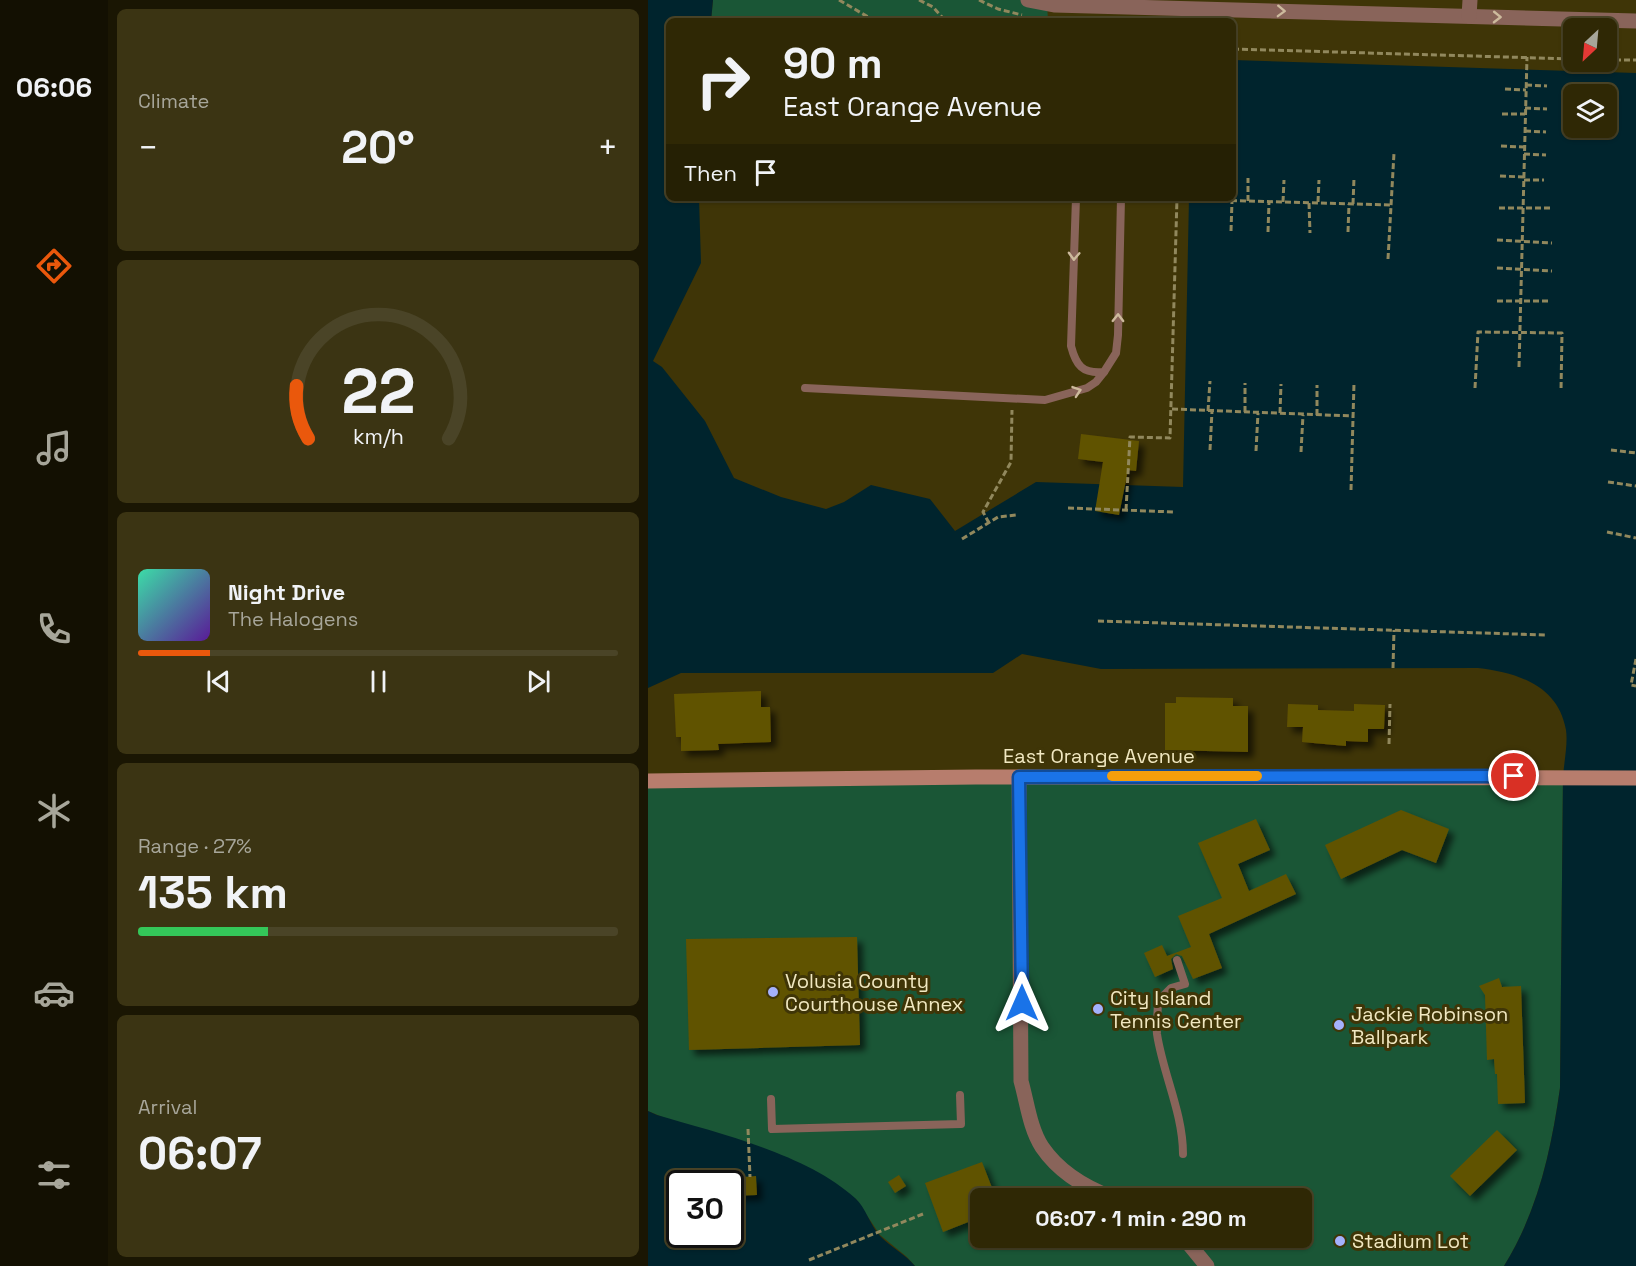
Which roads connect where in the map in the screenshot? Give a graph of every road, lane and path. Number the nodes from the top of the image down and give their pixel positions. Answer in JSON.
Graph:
{"nodes":[{"id":1,"x":839,"y":0,"type":"edge"},
{"id":2,"x":919,"y":0,"type":"edge"},
{"id":3,"x":979,"y":0,"type":"edge"},
{"id":4,"x":1028,"y":0,"type":"edge"},
{"id":5,"x":1470,"y":0,"type":"edge"},
{"id":6,"x":1054,"y":2,"type":"edge"},
{"id":7,"x":1209,"y":5,"type":"edge"},
{"id":8,"x":1368,"y":7,"type":"edge"},
{"id":9,"x":1026,"y":16,"type":"dead end"},
{"id":10,"x":1469,"y":16,"type":"junction"},
{"id":11,"x":870,"y":18,"type":"edge"},
{"id":12,"x":942,"y":18,"type":"edge"},
{"id":13,"x":1636,"y":21,"type":"edge"},
{"id":14,"x":1236,"y":49,"type":"edge"},
{"id":15,"x":1527,"y":57,"type":"junction"},
{"id":16,"x":1563,"y":59,"type":"edge"},
{"id":17,"x":1617,"y":60,"type":"edge"},
{"id":18,"x":1636,"y":60,"type":"edge"},
{"id":19,"x":1526,"y":85,"type":"junction"},
{"id":20,"x":1547,"y":86,"type":"dead end"},
{"id":21,"x":1505,"y":89,"type":"dead end"},
{"id":22,"x":1526,"y":90,"type":"junction"},
{"id":23,"x":1526,"y":108,"type":"junction"},
{"id":24,"x":1547,"y":109,"type":"dead end"},
{"id":25,"x":1502,"y":114,"type":"dead end"},
{"id":26,"x":1525,"y":114,"type":"junction"},
{"id":27,"x":1525,"y":131,"type":"junction"},
{"id":28,"x":1546,"y":132,"type":"dead end"},
{"id":29,"x":1501,"y":146,"type":"dead end"},
{"id":30,"x":1524,"y":147,"type":"junction"},
{"id":31,"x":1394,"y":153,"type":"dead end"},
{"id":32,"x":1524,"y":154,"type":"junction"},
{"id":33,"x":1546,"y":155,"type":"dead end"},
{"id":34,"x":1500,"y":176,"type":"dead end"},
{"id":35,"x":1248,"y":178,"type":"dead end"},
{"id":36,"x":1354,"y":178,"type":"dead end"},
{"id":37,"x":1524,"y":178,"type":"junction"},
{"id":38,"x":1284,"y":180,"type":"dead end"},
{"id":39,"x":1319,"y":180,"type":"dead end"},
{"id":40,"x":1544,"y":180,"type":"dead end"},
{"id":41,"x":1076,"y":201,"type":"edge"},
{"id":42,"x":1121,"y":201,"type":"edge"},
{"id":43,"x":1177,"y":201,"type":"edge"},
{"id":44,"x":1232,"y":201,"type":"joint"},
{"id":45,"x":1248,"y":201,"type":"junction"},
{"id":46,"x":1269,"y":202,"type":"junction"},
{"id":47,"x":1283,"y":202,"type":"junction"},
{"id":48,"x":1310,"y":202,"type":"junction"},
{"id":49,"x":1318,"y":203,"type":"junction"},
{"id":50,"x":1351,"y":204,"type":"junction"},
{"id":51,"x":1391,"y":205,"type":"junction"},
{"id":52,"x":1499,"y":208,"type":"dead end"},
{"id":53,"x":1523,"y":208,"type":"junction"},
{"id":54,"x":1552,"y":208,"type":"dead end"},
{"id":55,"x":1231,"y":231,"type":"dead end"},
{"id":56,"x":1268,"y":232,"type":"dead end"},
{"id":57,"x":1348,"y":232,"type":"dead end"},
{"id":58,"x":1310,"y":233,"type":"dead end"},
{"id":59,"x":1497,"y":240,"type":"dead end"},
{"id":60,"x":1522,"y":242,"type":"junction"},
{"id":61,"x":1552,"y":243,"type":"dead end"},
{"id":62,"x":1388,"y":259,"type":"dead end"},
{"id":63,"x":1497,"y":268,"type":"dead end"},
{"id":64,"x":1521,"y":269,"type":"junction"},
{"id":65,"x":1552,"y":271,"type":"dead end"},
{"id":66,"x":1497,"y":301,"type":"dead end"},
{"id":67,"x":1520,"y":301,"type":"junction"},
{"id":68,"x":1550,"y":301,"type":"dead end"},
{"id":69,"x":1520,"y":333,"type":"junction"},
{"id":70,"x":1519,"y":367,"type":"dead end"},
{"id":71,"x":1104,"y":372,"type":"junction"},
{"id":72,"x":1210,"y":381,"type":"dead end"},
{"id":73,"x":1245,"y":383,"type":"dead end"},
{"id":74,"x":1354,"y":383,"type":"dead end"},
{"id":75,"x":1281,"y":384,"type":"dead end"},
{"id":76,"x":1317,"y":385,"type":"dead end"},
{"id":77,"x":805,"y":388,"type":"dead end"},
{"id":78,"x":1475,"y":388,"type":"dead end"},
{"id":79,"x":1561,"y":391,"type":"dead end"},
{"id":80,"x":1013,"y":399,"type":"junction"},
{"id":81,"x":1172,"y":409,"type":"junction"},
{"id":82,"x":1210,"y":411,"type":"junction"},
{"id":83,"x":1245,"y":412,"type":"junction"},
{"id":84,"x":1258,"y":413,"type":"junction"},
{"id":85,"x":1280,"y":413,"type":"junction"},
{"id":86,"x":1303,"y":414,"type":"junction"},
{"id":87,"x":1317,"y":415,"type":"junction"},
{"id":88,"x":1353,"y":416,"type":"junction"},
{"id":89,"x":1210,"y":450,"type":"dead end"},
{"id":90,"x":1611,"y":450,"type":"dead end"},
{"id":91,"x":1256,"y":451,"type":"dead end"},
{"id":92,"x":1301,"y":452,"type":"dead end"},
{"id":93,"x":1636,"y":453,"type":"edge"},
{"id":94,"x":1608,"y":482,"type":"dead end"},
{"id":95,"x":1636,"y":486,"type":"edge"},
{"id":96,"x":1351,"y":490,"type":"dead end"},
{"id":97,"x":1068,"y":508,"type":"dead end"},
{"id":98,"x":1126,"y":510,"type":"junction"},
{"id":99,"x":1174,"y":512,"type":"dead end"},
{"id":100,"x":1016,"y":515,"type":"dead end"},
{"id":101,"x":988,"y":523,"type":"junction"},
{"id":102,"x":1607,"y":532,"type":"dead end"},
{"id":103,"x":1636,"y":538,"type":"edge"},
{"id":104,"x":962,"y":539,"type":"dead end"},
{"id":105,"x":1098,"y":621,"type":"dead end"},
{"id":106,"x":1394,"y":630,"type":"junction"},
{"id":107,"x":1546,"y":635,"type":"dead end"},
{"id":108,"x":1636,"y":659,"type":"edge"},
{"id":109,"x":1393,"y":668,"type":"dead end"},
{"id":110,"x":1636,"y":686,"type":"edge"},
{"id":111,"x":1390,"y":704,"type":"dead end"},
{"id":112,"x":1389,"y":744,"type":"dead end"},
{"id":113,"x":1019,"y":777,"type":"junction"},
{"id":114,"x":1636,"y":778,"type":"edge"},
{"id":115,"x":648,"y":781,"type":"edge"},
{"id":116,"x":1177,"y":960,"type":"dead end"},
{"id":117,"x":960,"y":1095,"type":"dead end"},
{"id":118,"x":771,"y":1099,"type":"dead end"},
{"id":119,"x":748,"y":1129,"type":"dead end"},
{"id":120,"x":1183,"y":1154,"type":"dead end"},
{"id":121,"x":750,"y":1177,"type":"dead end"},
{"id":122,"x":1088,"y":1188,"type":"edge"},
{"id":123,"x":923,"y":1214,"type":"dead end"},
{"id":124,"x":1192,"y":1248,"type":"edge"},
{"id":125,"x":809,"y":1260,"type":"dead end"},
{"id":126,"x":1207,"y":1266,"type":"edge"}],
"edges":[{"from":1,"to":11,"type":"path"},
{"from":2,"to":12,"type":"path"},
{"from":3,"to":9,"type":"path"},
{"from":4,"to":6,"type":"street"},
{"from":5,"to":10,"type":"street"},
{"from":6,"to":7,"type":"street"},
{"from":7,"to":8,"type":"street","one_way":true},
{"from":8,"to":10,"type":"street"},
{"from":10,"to":13,"type":"street","one_way":true},
{"from":14,"to":15,"type":"path"},
{"from":15,"to":16,"type":"path"},
{"from":15,"to":19,"type":"path"},
{"from":17,"to":18,"type":"path"},
{"from":19,"to":20,"type":"path"},
{"from":19,"to":22,"type":"path"},
{"from":21,"to":22,"type":"path"},
{"from":22,"to":23,"type":"path"},
{"from":23,"to":24,"type":"path"},
{"from":23,"to":26,"type":"path"},
{"from":25,"to":26,"type":"path"},
{"from":26,"to":27,"type":"path"},
{"from":27,"to":28,"type":"path"},
{"from":27,"to":30,"type":"path"},
{"from":29,"to":30,"type":"path"},
{"from":30,"to":32,"type":"path"},
{"from":31,"to":51,"type":"path"},
{"from":32,"to":33,"type":"path"},
{"from":32,"to":37,"type":"path"},
{"from":34,"to":37,"type":"path"},
{"from":35,"to":45,"type":"path"},
{"from":36,"to":50,"type":"path"},
{"from":37,"to":40,"type":"path"},
{"from":37,"to":53,"type":"path"},
{"from":38,"to":47,"type":"path"},
{"from":39,"to":49,"type":"path"},
{"from":41,"to":71,"type":"lane","one_way":true},
{"from":71,"to":42,"type":"lane","one_way":true},
{"from":43,"to":81,"type":"path"},
{"from":44,"to":45,"type":"path"},
{"from":44,"to":55,"type":"path"},
{"from":45,"to":46,"type":"path"},
{"from":46,"to":47,"type":"path"},
{"from":46,"to":56,"type":"path"},
{"from":47,"to":48,"type":"path"},
{"from":48,"to":49,"type":"path"},
{"from":48,"to":58,"type":"path"},
{"from":49,"to":50,"type":"path"},
{"from":50,"to":51,"type":"path"},
{"from":50,"to":57,"type":"path"},
{"from":51,"to":62,"type":"path"},
{"from":52,"to":53,"type":"path"},
{"from":53,"to":54,"type":"path"},
{"from":53,"to":60,"type":"path"},
{"from":59,"to":60,"type":"path"},
{"from":60,"to":61,"type":"path"},
{"from":60,"to":64,"type":"path"},
{"from":63,"to":64,"type":"path"},
{"from":64,"to":65,"type":"path"},
{"from":64,"to":67,"type":"path"},
{"from":66,"to":67,"type":"path"},
{"from":67,"to":68,"type":"path"},
{"from":67,"to":69,"type":"path"},
{"from":69,"to":70,"type":"path"},
{"from":69,"to":78,"type":"path"},
{"from":69,"to":79,"type":"path"},
{"from":80,"to":71,"type":"lane","one_way":true},
{"from":72,"to":82,"type":"path"},
{"from":73,"to":83,"type":"path"},
{"from":74,"to":88,"type":"path"},
{"from":75,"to":85,"type":"path"},
{"from":76,"to":87,"type":"path"},
{"from":77,"to":80,"type":"lane"},
{"from":80,"to":101,"type":"path"},
{"from":81,"to":82,"type":"path"},
{"from":81,"to":98,"type":"path"},
{"from":82,"to":83,"type":"path"},
{"from":82,"to":89,"type":"path"},
{"from":83,"to":84,"type":"path"},
{"from":84,"to":85,"type":"path"},
{"from":84,"to":91,"type":"path"},
{"from":85,"to":86,"type":"path"},
{"from":86,"to":87,"type":"path"},
{"from":86,"to":92,"type":"path"},
{"from":87,"to":88,"type":"path"},
{"from":88,"to":96,"type":"path"},
{"from":90,"to":93,"type":"path"},
{"from":94,"to":95,"type":"path"},
{"from":97,"to":98,"type":"path"},
{"from":98,"to":99,"type":"path"},
{"from":100,"to":101,"type":"path"},
{"from":101,"to":104,"type":"path"},
{"from":102,"to":103,"type":"path"},
{"from":105,"to":106,"type":"path"},
{"from":106,"to":107,"type":"path"},
{"from":106,"to":109,"type":"path"},
{"from":108,"to":110,"type":"path"},
{"from":111,"to":112,"type":"path"},
{"from":113,"to":114,"type":"street","name":"East Orange Avenue"},
{"from":113,"to":115,"type":"street","name":"East Orange Avenue"},
{"from":113,"to":122,"type":"street"},
{"from":116,"to":120,"type":"lane"},
{"from":117,"to":118,"type":"lane"},
{"from":119,"to":121,"type":"path"},
{"from":123,"to":125,"type":"path"},
{"from":124,"to":126,"type":"street"}]}
